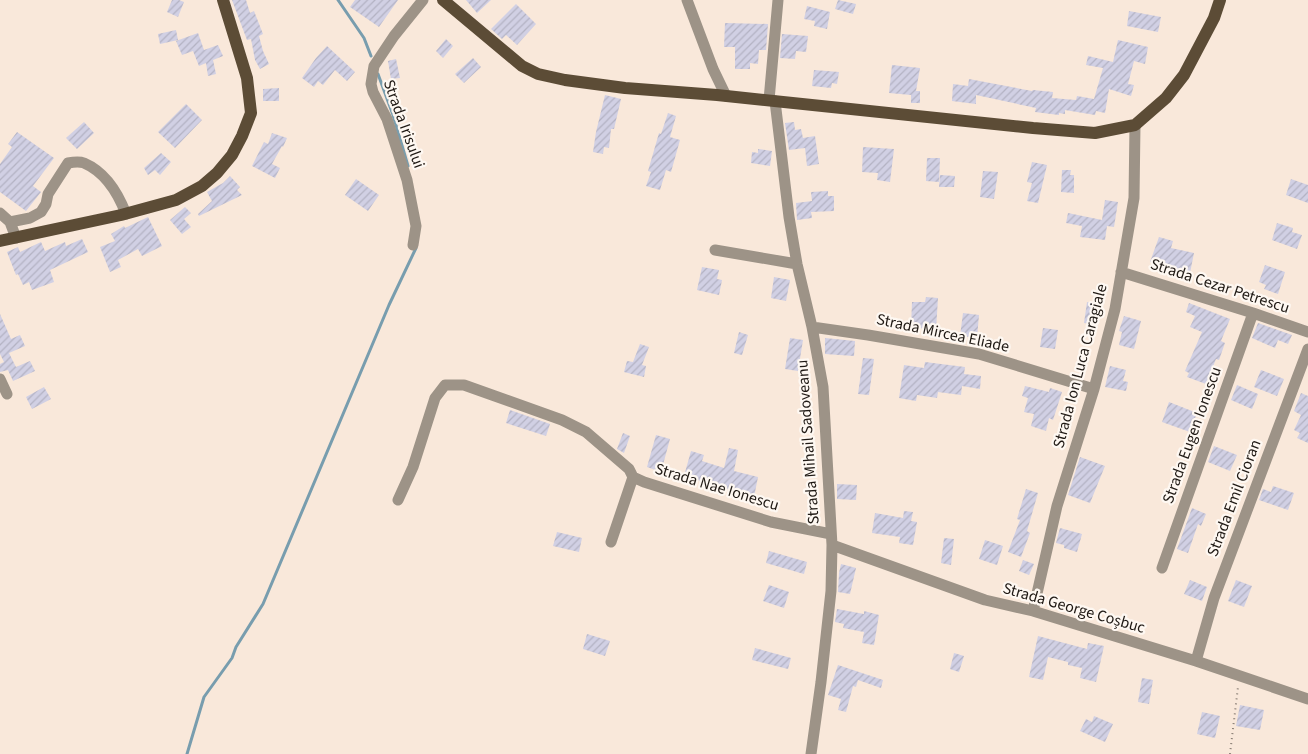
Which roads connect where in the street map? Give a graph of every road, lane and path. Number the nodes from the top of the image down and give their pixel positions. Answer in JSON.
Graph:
{"nodes":[{"id":1,"x":223,"y":0,"type":"edge"},
{"id":2,"x":423,"y":0,"type":"edge"},
{"id":3,"x":443,"y":0,"type":"edge"},
{"id":4,"x":687,"y":0,"type":"edge"},
{"id":5,"x":778,"y":0,"type":"edge"},
{"id":6,"x":1220,"y":0,"type":"edge"},
{"id":7,"x":726,"y":96,"type":"junction"},
{"id":8,"x":772,"y":100,"type":"junction"},
{"id":9,"x":1135,"y":125,"type":"junction"},
{"id":10,"x":0,"y":213,"type":"edge"},
{"id":11,"x":126,"y":214,"type":"junction"},
{"id":12,"x":10,"y":222,"type":"junction"},
{"id":13,"x":16,"y":238,"type":"junction"},
{"id":14,"x":0,"y":241,"type":"edge"},
{"id":15,"x":413,"y":245,"type":"dead end"},
{"id":16,"x":715,"y":250,"type":"dead end"},
{"id":17,"x":797,"y":264,"type":"junction"},
{"id":18,"x":1121,"y":272,"type":"junction"},
{"id":19,"x":1253,"y":313,"type":"junction"},
{"id":20,"x":812,"y":326,"type":"junction"},
{"id":21,"x":1308,"y":332,"type":"edge"},
{"id":22,"x":1308,"y":349,"type":"edge"},
{"id":23,"x":0,"y":379,"type":"edge"},
{"id":24,"x":1094,"y":389,"type":"junction"},
{"id":25,"x":7,"y":394,"type":"dead end"},
{"id":26,"x":633,"y":477,"type":"junction"},
{"id":27,"x":398,"y":500,"type":"dead end"},
{"id":28,"x":832,"y":540,"type":"junction"},
{"id":29,"x":610,"y":542,"type":"dead end"},
{"id":30,"x":1162,"y":568,"type":"dead end"},
{"id":31,"x":1033,"y":611,"type":"junction"},
{"id":32,"x":1196,"y":661,"type":"junction"},
{"id":33,"x":1239,"y":675,"type":"junction"},
{"id":34,"x":1308,"y":698,"type":"edge"},
{"id":35,"x":811,"y":754,"type":"edge"},
{"id":36,"x":1230,"y":754,"type":"edge"}],
"edges":[{"from":1,"to":11,"type":"main road"},
{"from":2,"to":15,"type":"street","name":"Strada Irisului"},
{"from":3,"to":7,"type":"main road"},
{"from":4,"to":7,"type":"street"},
{"from":5,"to":8,"type":"street","name":"Strada Mihail Sadoveanu"},
{"from":6,"to":9,"type":"main road"},
{"from":7,"to":8,"type":"main road"},
{"from":8,"to":9,"type":"main road"},
{"from":8,"to":17,"type":"street","name":"Strada Mihail Sadoveanu"},
{"from":9,"to":18,"type":"street","name":"Strada Ion Luca Caragiale"},
{"from":10,"to":12,"type":"street"},
{"from":11,"to":12,"type":"street"},
{"from":11,"to":13,"type":"main road"},
{"from":12,"to":13,"type":"street"},
{"from":13,"to":14,"type":"main road"},
{"from":16,"to":17,"type":"street"},
{"from":17,"to":20,"type":"street","name":"Strada Mihail Sadoveanu"},
{"from":18,"to":19,"type":"street","name":"Strada Cezar Petrescu"},
{"from":18,"to":24,"type":"street","name":"Strada Ion Luca Caragiale"},
{"from":19,"to":21,"type":"street","name":"Strada Cezar Petrescu"},
{"from":19,"to":30,"type":"street","name":"Strada Eugen Ionescu"},
{"from":20,"to":24,"type":"street","name":"Strada Mircea Eliade"},
{"from":20,"to":28,"type":"street","name":"Strada Mihail Sadoveanu"},
{"from":22,"to":32,"type":"street","name":"Strada Emil Cioran"},
{"from":23,"to":25,"type":"street"},
{"from":24,"to":31,"type":"street","name":"Strada Ion Luca Caragiale"},
{"from":26,"to":27,"type":"street","name":"Strada Nae Ionescu"},
{"from":26,"to":28,"type":"street","name":"Strada Nae Ionescu"},
{"from":26,"to":29,"type":"street"},
{"from":28,"to":31,"type":"street","name":"Strada George Coșbuc"},
{"from":28,"to":35,"type":"street","name":"Strada Mihail Sadoveanu"},
{"from":31,"to":32,"type":"street","name":"Strada George Coșbuc"},
{"from":32,"to":33,"type":"street","name":"Strada George Coșbuc"},
{"from":33,"to":34,"type":"street","name":"Strada George Coșbuc"},
{"from":33,"to":36,"type":"path"}]}
